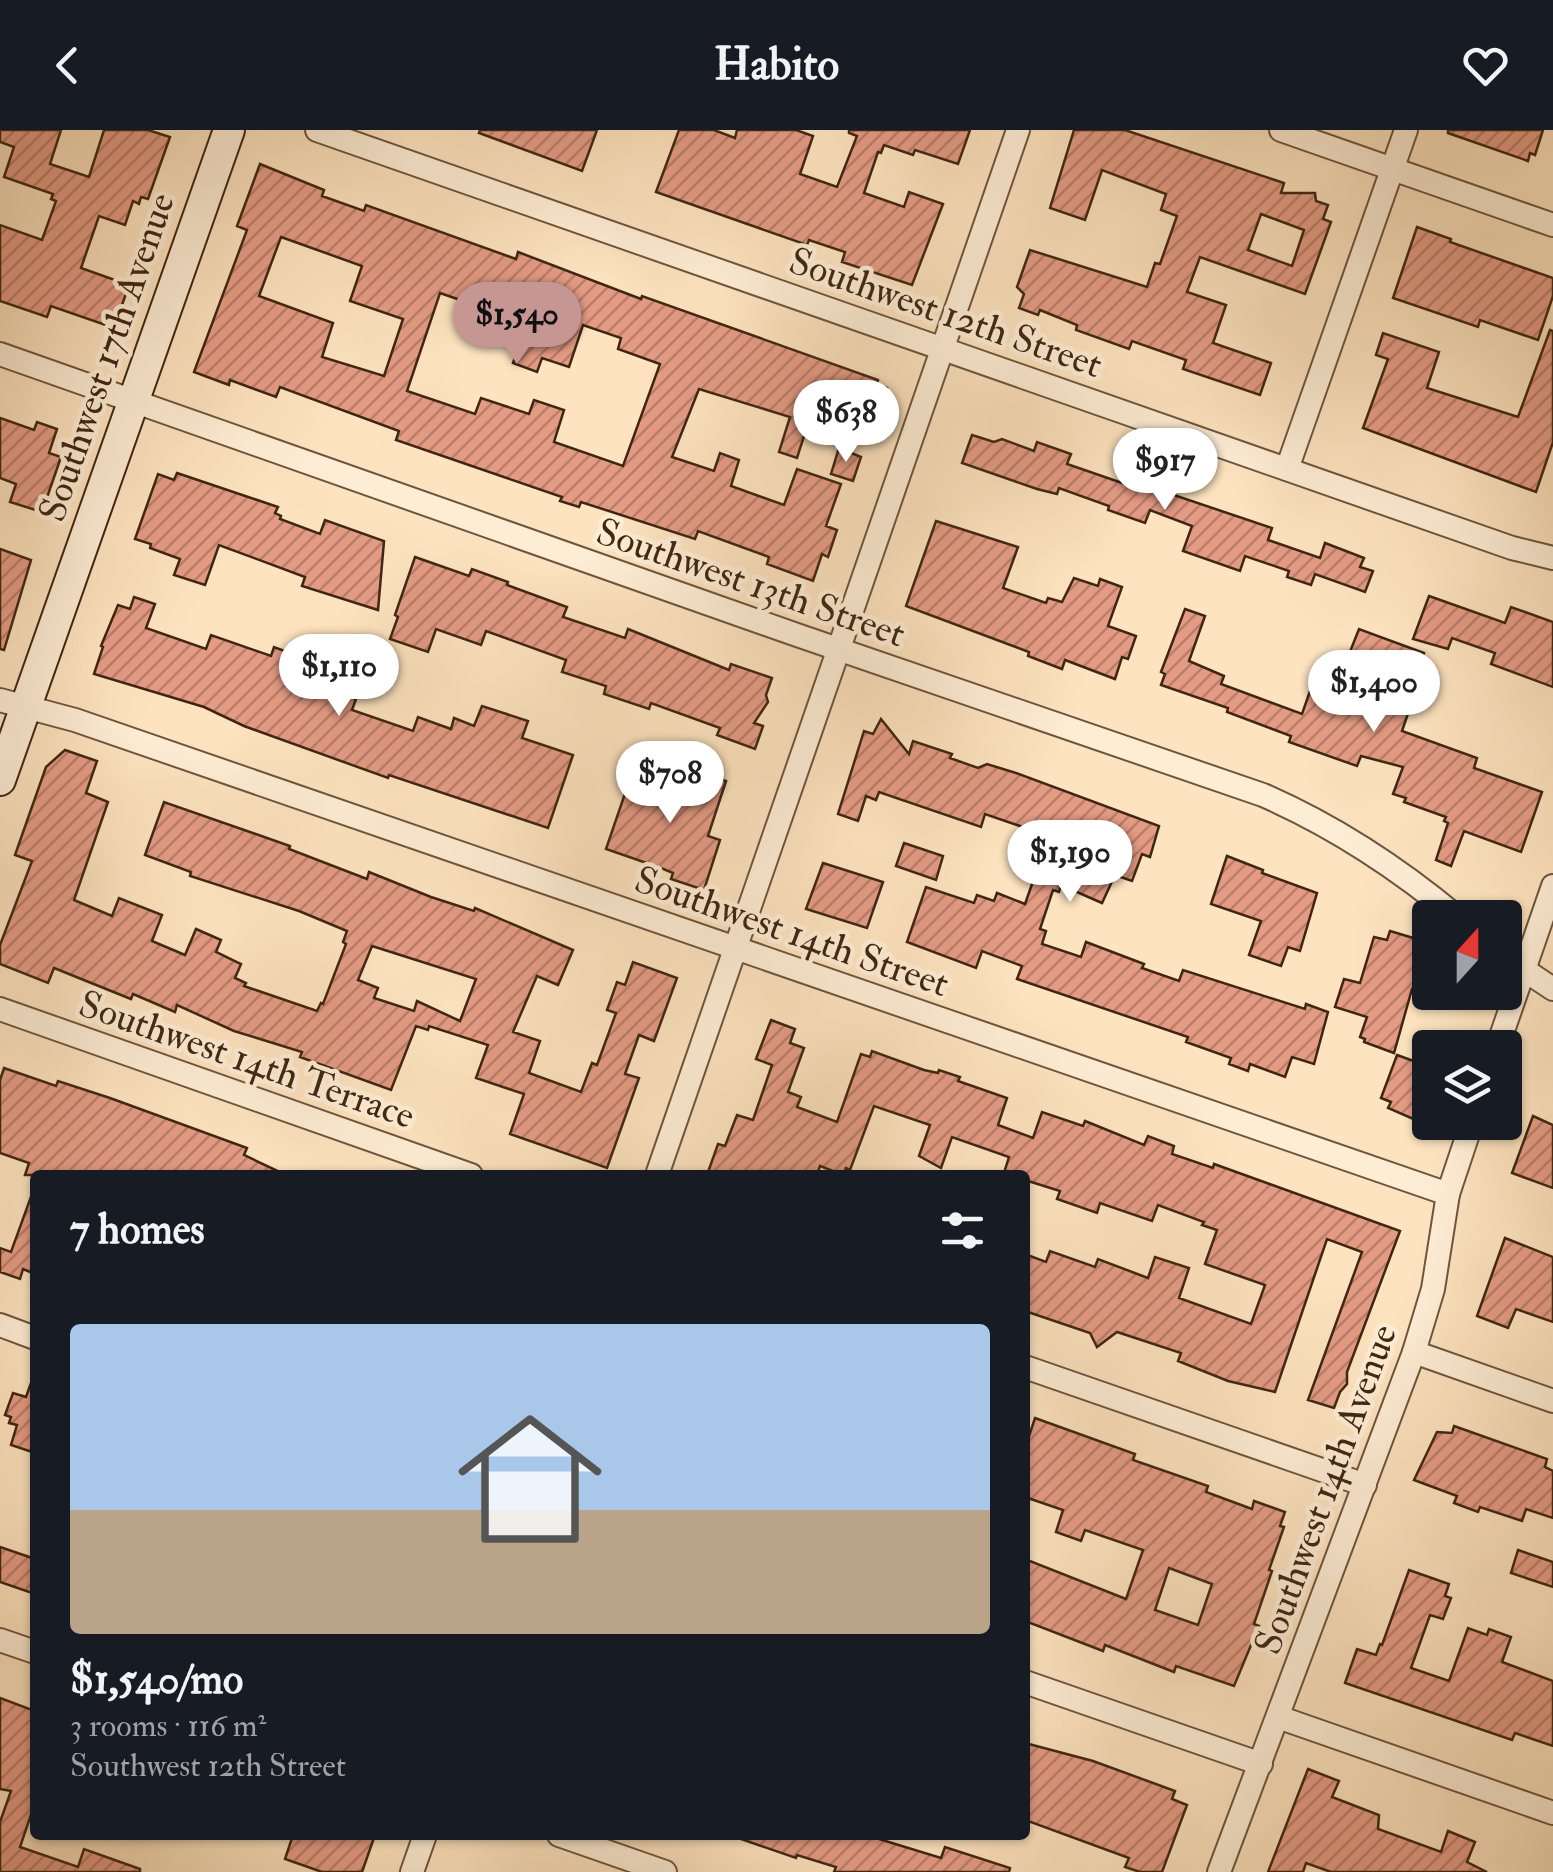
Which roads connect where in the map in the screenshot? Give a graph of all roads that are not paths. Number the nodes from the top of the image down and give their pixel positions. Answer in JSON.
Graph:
{"nodes":[{"id":1,"x":229,"y":130,"type":"edge"},
{"id":2,"x":317,"y":130,"type":"edge"},
{"id":3,"x":1018,"y":130,"type":"edge"},
{"id":4,"x":1281,"y":130,"type":"edge"},
{"id":5,"x":1406,"y":130,"type":"edge"},
{"id":6,"x":1392,"y":169,"type":"junction"},
{"id":7,"x":1553,"y":225,"type":"edge"},
{"id":8,"x":944,"y":348,"type":"junction"},
{"id":9,"x":0,"y":354,"type":"edge"},
{"id":10,"x":133,"y":400,"type":"junction"},
{"id":11,"x":1288,"y":469,"type":"junction"},
{"id":12,"x":1553,"y":558,"type":"edge"},
{"id":13,"x":840,"y":650,"type":"junction"},
{"id":14,"x":13,"y":703,"type":"edge"},
{"id":15,"x":0,"y":780,"type":"edge"},
{"id":16,"x":1553,"y":886,"type":"edge"},
{"id":17,"x":1433,"y":900,"type":"edge"},
{"id":18,"x":1522,"y":948,"type":"edge"},
{"id":19,"x":734,"y":949,"type":"junction"},
{"id":20,"x":1522,"y":969,"type":"edge"},
{"id":21,"x":1553,"y":989,"type":"edge"},
{"id":22,"x":0,"y":1009,"type":"edge"},
{"id":23,"x":1466,"y":1140,"type":"edge"},
{"id":24,"x":457,"y":1170,"type":"edge"},
{"id":25,"x":659,"y":1170,"type":"edge"},
{"id":26,"x":1448,"y":1194,"type":"junction"},
{"id":27,"x":0,"y":1326,"type":"edge"},
{"id":28,"x":30,"y":1336,"type":"edge"},
{"id":29,"x":1414,"y":1352,"type":"junction"},
{"id":30,"x":1030,"y":1370,"type":"edge"},
{"id":31,"x":1553,"y":1401,"type":"edge"},
{"id":32,"x":1364,"y":1485,"type":"junction"},
{"id":33,"x":0,"y":1640,"type":"edge"},
{"id":34,"x":30,"y":1650,"type":"edge"},
{"id":35,"x":1030,"y":1684,"type":"edge"},
{"id":36,"x":1278,"y":1717,"type":"junction"},
{"id":37,"x":1261,"y":1764,"type":"junction"},
{"id":38,"x":1553,"y":1813,"type":"edge"},
{"id":39,"x":422,"y":1840,"type":"edge"},
{"id":40,"x":573,"y":1840,"type":"edge"},
{"id":41,"x":412,"y":1872,"type":"edge"},
{"id":42,"x":666,"y":1872,"type":"edge"},
{"id":43,"x":1219,"y":1872,"type":"edge"}],
"edges":[{"from":1,"to":10,"type":"main road","name":"Southwest 17th Avenue"},
{"from":2,"to":8,"type":"street","name":"Southwest 12th Street"},
{"from":3,"to":8,"type":"street"},
{"from":4,"to":6,"type":"street"},
{"from":5,"to":6,"type":"street"},
{"from":6,"to":7,"type":"street"},
{"from":6,"to":11,"type":"street"},
{"from":8,"to":11,"type":"street","name":"Southwest 12th Street"},
{"from":8,"to":13,"type":"street"},
{"from":9,"to":10,"type":"street","name":"Southwest 13th Street"},
{"from":10,"to":13,"type":"street","name":"Southwest 13th Street"},
{"from":10,"to":14,"type":"main road","name":"Southwest 17th Avenue"},
{"from":11,"to":12,"type":"street","name":"Southwest 12th Street"},
{"from":13,"to":17,"type":"street","name":"Southwest 13th Street"},
{"from":13,"to":19,"type":"street"},
{"from":14,"to":15,"type":"main road","name":"Southwest 17th Avenue"},
{"from":14,"to":19,"type":"street","name":"Southwest 14th Street"},
{"from":16,"to":18,"type":"street"},
{"from":19,"to":25,"type":"street"},
{"from":19,"to":26,"type":"street","name":"Southwest 14th Street"},
{"from":20,"to":21,"type":"street"},
{"from":22,"to":24,"type":"street","name":"Southwest 14th Terrace"},
{"from":23,"to":26,"type":"street","name":"Southwest 14th Avenue"},
{"from":26,"to":29,"type":"street","name":"Southwest 14th Avenue"},
{"from":27,"to":28,"type":"street"},
{"from":29,"to":31,"type":"street"},
{"from":29,"to":32,"type":"street","name":"Southwest 14th Avenue"},
{"from":30,"to":32,"type":"street"},
{"from":32,"to":36,"type":"street","name":"Southwest 14th Avenue"},
{"from":33,"to":34,"type":"street"},
{"from":35,"to":37,"type":"street"},
{"from":36,"to":37,"type":"street","name":"Southwest 14th Avenue"},
{"from":36,"to":38,"type":"street"},
{"from":37,"to":43,"type":"street","name":"Southwest 14th Avenue"},
{"from":39,"to":41,"type":"street"},
{"from":40,"to":42,"type":"street"}]}
